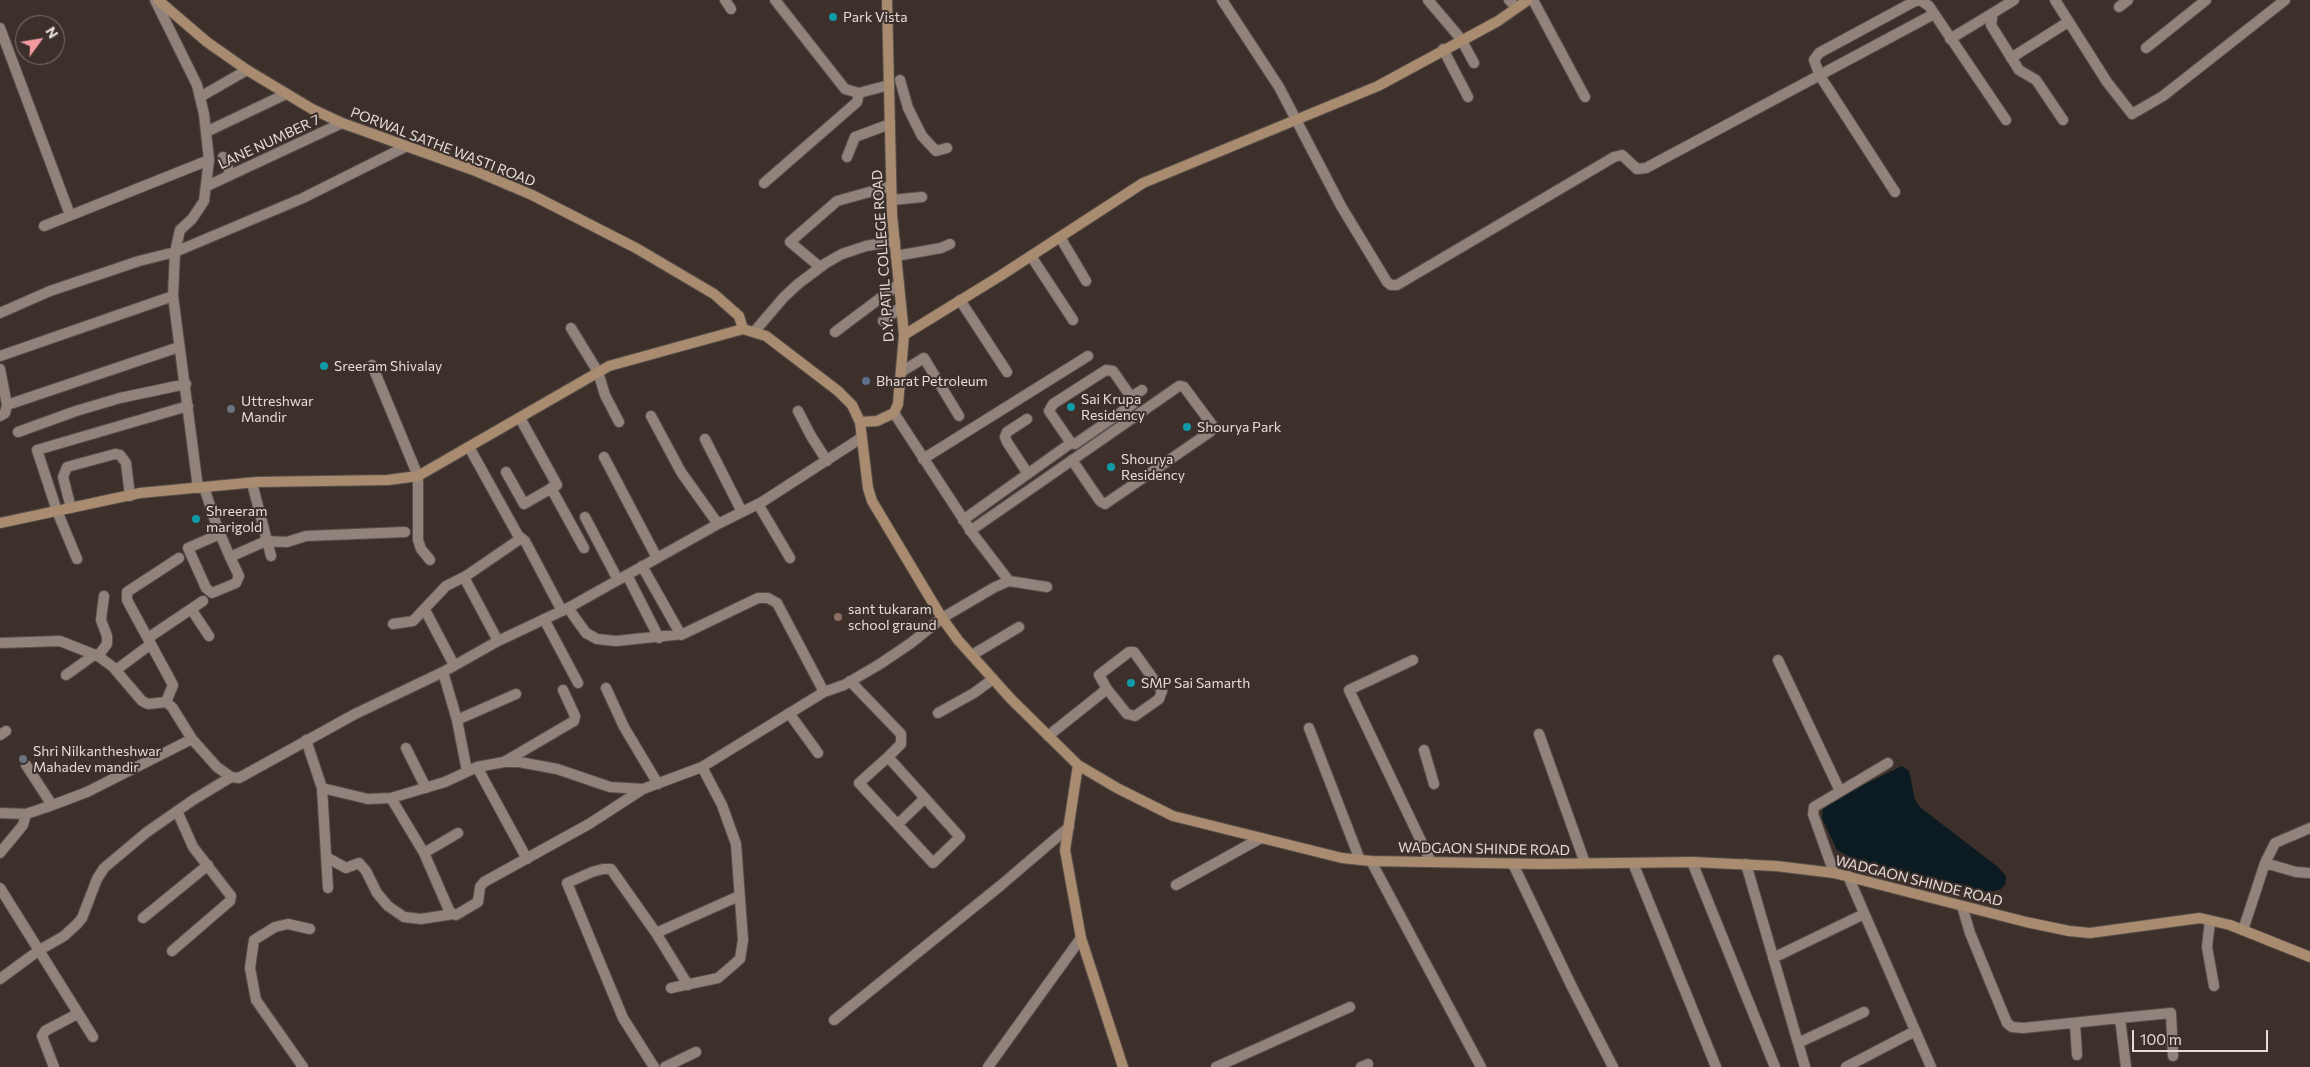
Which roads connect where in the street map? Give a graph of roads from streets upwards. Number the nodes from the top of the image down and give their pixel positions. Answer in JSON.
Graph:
{"nodes":[{"id":1,"x":157,"y":0,"type":"edge"},
{"id":2,"x":775,"y":0,"type":"edge"},
{"id":3,"x":887,"y":0,"type":"edge"},
{"id":4,"x":1222,"y":0,"type":"edge"},
{"id":5,"x":1428,"y":0,"type":"edge"},
{"id":6,"x":1528,"y":0,"type":"edge"},
{"id":7,"x":1533,"y":0,"type":"edge"},
{"id":8,"x":1919,"y":0,"type":"edge"},
{"id":9,"x":2014,"y":0,"type":"edge"},
{"id":10,"x":2055,"y":0,"type":"edge"},
{"id":11,"x":2206,"y":0,"type":"edge"},
{"id":12,"x":2285,"y":0,"type":"edge"},
{"id":13,"x":1512,"y":4,"type":"edge"},
{"id":14,"x":1993,"y":13,"type":"junction"},
{"id":15,"x":1934,"y":14,"type":"junction"},
{"id":16,"x":2068,"y":22,"type":"junction"},
{"id":17,"x":0,"y":28,"type":"edge"},
{"id":18,"x":1461,"y":39,"type":"junction"},
{"id":19,"x":1950,"y":39,"type":"junction"},
{"id":20,"x":2146,"y":48,"type":"dead end"},
{"id":21,"x":1443,"y":49,"type":"junction"},
{"id":22,"x":2011,"y":58,"type":"junction"},
{"id":23,"x":1474,"y":63,"type":"dead end"},
{"id":24,"x":247,"y":70,"type":"junction"},
{"id":25,"x":1820,"y":76,"type":"junction"},
{"id":26,"x":900,"y":80,"type":"dead end"},
{"id":27,"x":889,"y":86,"type":"junction"},
{"id":28,"x":858,"y":93,"type":"junction"},
{"id":29,"x":286,"y":94,"type":"junction"},
{"id":30,"x":200,"y":97,"type":"junction"},
{"id":31,"x":1468,"y":97,"type":"dead end"},
{"id":32,"x":1585,"y":97,"type":"dead end"},
{"id":33,"x":1297,"y":120,"type":"junction"},
{"id":34,"x":2006,"y":120,"type":"dead end"},
{"id":35,"x":2063,"y":120,"type":"dead end"},
{"id":36,"x":342,"y":123,"type":"junction"},
{"id":37,"x":890,"y":124,"type":"junction"},
{"id":38,"x":206,"y":132,"type":"junction"},
{"id":39,"x":405,"y":147,"type":"junction"},
{"id":40,"x":947,"y":148,"type":"dead end"},
{"id":41,"x":223,"y":156,"type":"dead end"},
{"id":42,"x":847,"y":156,"type":"dead end"},
{"id":43,"x":209,"y":160,"type":"junction"},
{"id":44,"x":231,"y":175,"type":"junction"},
{"id":45,"x":764,"y":183,"type":"dead end"},
{"id":46,"x":207,"y":186,"type":"junction"},
{"id":47,"x":891,"y":186,"type":"junction"},
{"id":48,"x":1895,"y":192,"type":"dead end"},
{"id":49,"x":922,"y":197,"type":"dead end"},
{"id":50,"x":892,"y":200,"type":"junction"},
{"id":51,"x":70,"y":215,"type":"junction"},
{"id":52,"x":44,"y":226,"type":"dead end"},
{"id":53,"x":1060,"y":238,"type":"junction"},
{"id":54,"x":895,"y":241,"type":"junction"},
{"id":55,"x":950,"y":244,"type":"dead end"},
{"id":56,"x":175,"y":252,"type":"junction"},
{"id":57,"x":896,"y":256,"type":"junction"},
{"id":58,"x":1031,"y":256,"type":"junction"},
{"id":59,"x":820,"y":267,"type":"junction"},
{"id":60,"x":1086,"y":281,"type":"dead end"},
{"id":61,"x":899,"y":284,"type":"junction"},
{"id":62,"x":173,"y":296,"type":"junction"},
{"id":63,"x":960,"y":300,"type":"junction"},
{"id":64,"x":901,"y":307,"type":"junction"},
{"id":65,"x":0,"y":313,"type":"edge"},
{"id":66,"x":1073,"y":320,"type":"dead end"},
{"id":67,"x":883,"y":321,"type":"dead end"},
{"id":68,"x":571,"y":328,"type":"dead end"},
{"id":69,"x":743,"y":329,"type":"junction"},
{"id":70,"x":754,"y":332,"type":"junction"},
{"id":71,"x":835,"y":332,"type":"dead end"},
{"id":72,"x":904,"y":334,"type":"junction"},
{"id":73,"x":178,"y":347,"type":"junction"},
{"id":74,"x":0,"y":356,"type":"edge"},
{"id":75,"x":1088,"y":356,"type":"dead end"},
{"id":76,"x":372,"y":365,"type":"dead end"},
{"id":77,"x":0,"y":369,"type":"edge"},
{"id":78,"x":598,"y":372,"type":"junction"},
{"id":79,"x":901,"y":372,"type":"junction"},
{"id":80,"x":1006,"y":372,"type":"dead end"},
{"id":81,"x":186,"y":384,"type":"junction"},
{"id":82,"x":1142,"y":390,"type":"dead end"},
{"id":83,"x":1131,"y":397,"type":"junction"},
{"id":84,"x":7,"y":405,"type":"junction"},
{"id":85,"x":188,"y":406,"type":"junction"},
{"id":86,"x":798,"y":410,"type":"dead end"},
{"id":87,"x":894,"y":413,"type":"junction"},
{"id":88,"x":0,"y":416,"type":"edge"},
{"id":89,"x":651,"y":416,"type":"dead end"},
{"id":90,"x":959,"y":416,"type":"dead end"},
{"id":91,"x":520,"y":418,"type":"junction"},
{"id":92,"x":1027,"y":419,"type":"dead end"},
{"id":93,"x":619,"y":422,"type":"dead end"},
{"id":94,"x":860,"y":422,"type":"junction"},
{"id":95,"x":18,"y":432,"type":"dead end"},
{"id":96,"x":861,"y":438,"type":"junction"},
{"id":97,"x":705,"y":439,"type":"dead end"},
{"id":98,"x":1071,"y":442,"type":"junction"},
{"id":99,"x":469,"y":447,"type":"junction"},
{"id":100,"x":604,"y":457,"type":"dead end"},
{"id":101,"x":923,"y":459,"type":"junction"},
{"id":102,"x":1072,"y":460,"type":"junction"},
{"id":103,"x":827,"y":461,"type":"junction"},
{"id":104,"x":506,"y":472,"type":"dead end"},
{"id":105,"x":1028,"y":474,"type":"junction"},
{"id":106,"x":418,"y":476,"type":"junction"},
{"id":107,"x":252,"y":483,"type":"junction"},
{"id":108,"x":201,"y":488,"type":"junction"},
{"id":109,"x":551,"y":488,"type":"junction"},
{"id":110,"x":130,"y":496,"type":"junction"},
{"id":111,"x":758,"y":504,"type":"junction"},
{"id":112,"x":71,"y":508,"type":"junction"},
{"id":113,"x":56,"y":511,"type":"junction"},
{"id":114,"x":742,"y":512,"type":"junction"},
{"id":115,"x":585,"y":517,"type":"dead end"},
{"id":116,"x":963,"y":520,"type":"junction"},
{"id":117,"x":0,"y":523,"type":"edge"},
{"id":118,"x":718,"y":524,"type":"junction"},
{"id":119,"x":970,"y":531,"type":"junction"},
{"id":120,"x":405,"y":532,"type":"dead end"},
{"id":121,"x":220,"y":534,"type":"junction"},
{"id":122,"x":519,"y":536,"type":"junction"},
{"id":123,"x":266,"y":541,"type":"junction"},
{"id":124,"x":584,"y":548,"type":"dead end"},
{"id":125,"x":270,"y":556,"type":"dead end"},
{"id":126,"x":230,"y":557,"type":"junction"},
{"id":127,"x":179,"y":558,"type":"dead end"},
{"id":128,"x":657,"y":558,"type":"junction"},
{"id":129,"x":790,"y":558,"type":"dead end"},
{"id":130,"x":77,"y":559,"type":"dead end"},
{"id":131,"x":430,"y":560,"type":"dead end"},
{"id":132,"x":642,"y":566,"type":"junction"},
{"id":133,"x":466,"y":576,"type":"junction"},
{"id":134,"x":622,"y":578,"type":"junction"},
{"id":135,"x":1009,"y":581,"type":"junction"},
{"id":136,"x":1047,"y":586,"type":"dead end"},
{"id":137,"x":104,"y":596,"type":"dead end"},
{"id":138,"x":203,"y":601,"type":"dead end"},
{"id":139,"x":191,"y":609,"type":"junction"},
{"id":140,"x":425,"y":610,"type":"junction"},
{"id":141,"x":565,"y":610,"type":"junction"},
{"id":142,"x":942,"y":618,"type":"junction"},
{"id":143,"x":544,"y":619,"type":"junction"},
{"id":144,"x":394,"y":624,"type":"dead end"},
{"id":145,"x":1019,"y":627,"type":"dead end"},
{"id":146,"x":680,"y":635,"type":"junction"},
{"id":147,"x":209,"y":636,"type":"dead end"},
{"id":148,"x":658,"y":638,"type":"junction"},
{"id":149,"x":149,"y":641,"type":"junction"},
{"id":150,"x":498,"y":641,"type":"junction"},
{"id":151,"x":0,"y":643,"type":"edge"},
{"id":152,"x":96,"y":656,"type":"junction"},
{"id":153,"x":972,"y":656,"type":"junction"},
{"id":154,"x":1413,"y":660,"type":"dead end"},
{"id":155,"x":1778,"y":660,"type":"dead end"},
{"id":156,"x":454,"y":666,"type":"junction"},
{"id":157,"x":116,"y":670,"type":"junction"},
{"id":158,"x":443,"y":672,"type":"junction"},
{"id":159,"x":66,"y":675,"type":"dead end"},
{"id":160,"x":993,"y":680,"type":"junction"},
{"id":161,"x":850,"y":681,"type":"junction"},
{"id":162,"x":578,"y":683,"type":"dead end"},
{"id":163,"x":606,"y":688,"type":"dead end"},
{"id":164,"x":1107,"y":689,"type":"junction"},
{"id":165,"x":563,"y":690,"type":"dead end"},
{"id":166,"x":824,"y":692,"type":"junction"},
{"id":167,"x":516,"y":694,"type":"dead end"},
{"id":168,"x":166,"y":702,"type":"junction"},
{"id":169,"x":938,"y":713,"type":"dead end"},
{"id":170,"x":789,"y":714,"type":"junction"},
{"id":171,"x":457,"y":720,"type":"junction"},
{"id":172,"x":1309,"y":728,"type":"dead end"},
{"id":173,"x":1539,"y":734,"type":"dead end"},
{"id":174,"x":1048,"y":736,"type":"junction"},
{"id":175,"x":192,"y":739,"type":"junction"},
{"id":176,"x":306,"y":740,"type":"junction"},
{"id":177,"x":406,"y":748,"type":"dead end"},
{"id":178,"x":1424,"y":750,"type":"dead end"},
{"id":179,"x":818,"y":753,"type":"dead end"},
{"id":180,"x":888,"y":757,"type":"junction"},
{"id":181,"x":504,"y":762,"type":"junction"},
{"id":182,"x":1888,"y":763,"type":"dead end"},
{"id":183,"x":26,"y":764,"type":"dead end"},
{"id":184,"x":1078,"y":765,"type":"junction"},
{"id":185,"x":477,"y":767,"type":"junction"},
{"id":186,"x":702,"y":767,"type":"junction"},
{"id":187,"x":466,"y":771,"type":"junction"},
{"id":188,"x":231,"y":777,"type":"junction"},
{"id":189,"x":658,"y":784,"type":"junction"},
{"id":190,"x":1434,"y":784,"type":"dead end"},
{"id":191,"x":322,"y":788,"type":"junction"},
{"id":192,"x":426,"y":788,"type":"junction"},
{"id":193,"x":644,"y":789,"type":"junction"},
{"id":194,"x":1840,"y":791,"type":"junction"},
{"id":195,"x":391,"y":798,"type":"junction"},
{"id":196,"x":925,"y":798,"type":"junction"},
{"id":197,"x":52,"y":806,"type":"junction"},
{"id":198,"x":177,"y":811,"type":"junction"},
{"id":199,"x":0,"y":813,"type":"edge"},
{"id":200,"x":26,"y":814,"type":"junction"},
{"id":201,"x":898,"y":824,"type":"junction"},
{"id":202,"x":1069,"y":826,"type":"junction"},
{"id":203,"x":2310,"y":828,"type":"edge"},
{"id":204,"x":458,"y":833,"type":"dead end"},
{"id":205,"x":1261,"y":838,"type":"junction"},
{"id":206,"x":424,"y":852,"type":"junction"},
{"id":207,"x":0,"y":853,"type":"edge"},
{"id":208,"x":326,"y":857,"type":"junction"},
{"id":209,"x":527,"y":859,"type":"junction"},
{"id":210,"x":1360,"y":860,"type":"junction"},
{"id":211,"x":1371,"y":861,"type":"junction"},
{"id":212,"x":1431,"y":862,"type":"junction"},
{"id":213,"x":1633,"y":862,"type":"junction"},
{"id":214,"x":1692,"y":862,"type":"junction"},
{"id":215,"x":1585,"y":863,"type":"junction"},
{"id":216,"x":2265,"y":863,"type":"junction"},
{"id":217,"x":1513,"y":864,"type":"junction"},
{"id":218,"x":1746,"y":864,"type":"junction"},
{"id":219,"x":208,"y":865,"type":"junction"},
{"id":220,"x":1834,"y":873,"type":"junction"},
{"id":221,"x":2310,"y":873,"type":"edge"},
{"id":222,"x":1848,"y":876,"type":"junction"},
{"id":223,"x":1176,"y":885,"type":"dead end"},
{"id":224,"x":0,"y":888,"type":"edge"},
{"id":225,"x":328,"y":888,"type":"dead end"},
{"id":226,"x":739,"y":896,"type":"junction"},
{"id":227,"x":1962,"y":906,"type":"junction"},
{"id":228,"x":453,"y":914,"type":"junction"},
{"id":229,"x":1864,"y":914,"type":"junction"},
{"id":230,"x":143,"y":918,"type":"dead end"},
{"id":231,"x":2210,"y":921,"type":"junction"},
{"id":232,"x":310,"y":929,"type":"dead end"},
{"id":233,"x":2243,"y":930,"type":"junction"},
{"id":234,"x":656,"y":933,"type":"junction"},
{"id":235,"x":1081,"y":938,"type":"junction"},
{"id":236,"x":38,"y":951,"type":"junction"},
{"id":237,"x":172,"y":951,"type":"dead end"},
{"id":238,"x":2310,"y":956,"type":"edge"},
{"id":239,"x":1773,"y":958,"type":"junction"},
{"id":240,"x":0,"y":979,"type":"edge"},
{"id":241,"x":688,"y":985,"type":"junction"},
{"id":242,"x":2214,"y":986,"type":"dead end"},
{"id":243,"x":671,"y":988,"type":"dead end"},
{"id":244,"x":1350,"y":1007,"type":"dead end"},
{"id":245,"x":1864,"y":1012,"type":"dead end"},
{"id":246,"x":77,"y":1014,"type":"junction"},
{"id":247,"x":2120,"y":1018,"type":"junction"},
{"id":248,"x":834,"y":1020,"type":"dead end"},
{"id":249,"x":2075,"y":1023,"type":"junction"},
{"id":250,"x":1915,"y":1031,"type":"junction"},
{"id":251,"x":92,"y":1037,"type":"dead end"},
{"id":252,"x":1798,"y":1043,"type":"junction"},
{"id":253,"x":696,"y":1052,"type":"dead end"},
{"id":254,"x":2077,"y":1055,"type":"dead end"},
{"id":255,"x":2173,"y":1056,"type":"dead end"},
{"id":256,"x":54,"y":1067,"type":"edge"},
{"id":257,"x":303,"y":1067,"type":"edge"},
{"id":258,"x":654,"y":1067,"type":"edge"},
{"id":259,"x":665,"y":1067,"type":"edge"},
{"id":260,"x":988,"y":1067,"type":"edge"},
{"id":261,"x":1123,"y":1067,"type":"edge"},
{"id":262,"x":1216,"y":1067,"type":"edge"},
{"id":263,"x":1481,"y":1067,"type":"edge"},
{"id":264,"x":1613,"y":1067,"type":"edge"},
{"id":265,"x":1716,"y":1067,"type":"edge"},
{"id":266,"x":1775,"y":1067,"type":"edge"},
{"id":267,"x":1805,"y":1067,"type":"edge"},
{"id":268,"x":1846,"y":1067,"type":"edge"},
{"id":269,"x":1931,"y":1067,"type":"edge"},
{"id":270,"x":2126,"y":1067,"type":"edge"}],
"edges":[{"from":1,"to":24,"type":"street","name":"PORWAL SATHE WASTI ROAD"},
{"from":1,"to":30,"type":"street"},
{"from":2,"to":28,"type":"street"},
{"from":3,"to":27,"type":"street","name":"D.Y. PATIL COLLEGE ROAD"},
{"from":4,"to":33,"type":"street"},
{"from":5,"to":18,"type":"street"},
{"from":6,"to":13,"type":"street"},
{"from":7,"to":32,"type":"street"},
{"from":8,"to":15,"type":"street"},
{"from":8,"to":25,"type":"street"},
{"from":9,"to":14,"type":"street"},
{"from":10,"to":16,"type":"street"},
{"from":11,"to":20,"type":"street"},
{"from":12,"to":16,"type":"street"},
{"from":13,"to":18,"type":"street"},
{"from":14,"to":19,"type":"street"},
{"from":14,"to":22,"type":"street"},
{"from":15,"to":19,"type":"street"},
{"from":15,"to":25,"type":"street"},
{"from":16,"to":22,"type":"street"},
{"from":17,"to":51,"type":"street"},
{"from":18,"to":21,"type":"street"},
{"from":18,"to":23,"type":"street"},
{"from":19,"to":34,"type":"street"},
{"from":21,"to":31,"type":"street"},
{"from":21,"to":33,"type":"street"},
{"from":22,"to":35,"type":"street"},
{"from":24,"to":29,"type":"street","name":"PORWAL SATHE WASTI ROAD"},
{"from":24,"to":30,"type":"street"},
{"from":25,"to":33,"type":"street"},
{"from":25,"to":48,"type":"street"},
{"from":26,"to":40,"type":"street"},
{"from":27,"to":28,"type":"street"},
{"from":27,"to":37,"type":"street","name":"D.Y. PATIL COLLEGE ROAD"},
{"from":28,"to":45,"type":"street"},
{"from":29,"to":36,"type":"street","name":"PORWAL SATHE WASTI ROAD"},
{"from":29,"to":38,"type":"street"},
{"from":30,"to":38,"type":"street"},
{"from":33,"to":53,"type":"street"},
{"from":36,"to":39,"type":"street","name":"PORWAL SATHE WASTI ROAD"},
{"from":36,"to":44,"type":"street","name":"LANE NUMBER 7"},
{"from":37,"to":42,"type":"street"},
{"from":37,"to":47,"type":"street","name":"D.Y. PATIL COLLEGE ROAD"},
{"from":38,"to":43,"type":"street"},
{"from":39,"to":56,"type":"street"},
{"from":39,"to":69,"type":"street","name":"PORWAL SATHE WASTI ROAD"},
{"from":41,"to":44,"type":"street"},
{"from":43,"to":46,"type":"street"},
{"from":43,"to":51,"type":"street"},
{"from":44,"to":46,"type":"street","name":"LANE NUMBER 7"},
{"from":46,"to":56,"type":"street"},
{"from":47,"to":50,"type":"street","name":"D.Y. PATIL COLLEGE ROAD"},
{"from":47,"to":59,"type":"street"},
{"from":49,"to":50,"type":"street"},
{"from":50,"to":54,"type":"street","name":"D.Y. PATIL COLLEGE ROAD"},
{"from":51,"to":52,"type":"street"},
{"from":53,"to":58,"type":"street"},
{"from":53,"to":60,"type":"street"},
{"from":54,"to":57,"type":"street","name":"D.Y. PATIL COLLEGE ROAD"},
{"from":54,"to":59,"type":"street"},
{"from":55,"to":57,"type":"street"},
{"from":56,"to":62,"type":"street"},
{"from":56,"to":65,"type":"street"},
{"from":57,"to":61,"type":"street","name":"D.Y. PATIL COLLEGE ROAD"},
{"from":58,"to":63,"type":"street"},
{"from":58,"to":66,"type":"street"},
{"from":59,"to":70,"type":"street"},
{"from":61,"to":64,"type":"street","name":"D.Y. PATIL COLLEGE ROAD"},
{"from":61,"to":71,"type":"street"},
{"from":62,"to":73,"type":"street"},
{"from":62,"to":74,"type":"street"},
{"from":63,"to":72,"type":"street"},
{"from":63,"to":80,"type":"street"},
{"from":64,"to":67,"type":"street"},
{"from":64,"to":72,"type":"street","name":"D.Y. PATIL COLLEGE ROAD"},
{"from":68,"to":78,"type":"street"},
{"from":69,"to":70,"type":"street"},
{"from":69,"to":78,"type":"street"},
{"from":70,"to":94,"type":"street"},
{"from":72,"to":79,"type":"street","name":"D.Y. PATIL COLLEGE ROAD"},
{"from":73,"to":81,"type":"street"},
{"from":73,"to":84,"type":"street"},
{"from":75,"to":101,"type":"street"},
{"from":76,"to":106,"type":"street"},
{"from":77,"to":84,"type":"street"},
{"from":78,"to":91,"type":"street"},
{"from":78,"to":93,"type":"street"},
{"from":79,"to":87,"type":"street","name":"D.Y. PATIL COLLEGE ROAD"},
{"from":79,"to":90,"type":"street"},
{"from":81,"to":85,"type":"street"},
{"from":81,"to":95,"type":"street"},
{"from":82,"to":83,"type":"street"},
{"from":83,"to":98,"type":"street"},
{"from":83,"to":98,"type":"street"},
{"from":84,"to":88,"type":"street"},
{"from":85,"to":108,"type":"street"},
{"from":85,"to":113,"type":"street"},
{"from":86,"to":103,"type":"street"},
{"from":87,"to":94,"type":"street"},
{"from":87,"to":101,"type":"street"},
{"from":89,"to":118,"type":"street"},
{"from":91,"to":99,"type":"street"},
{"from":91,"to":109,"type":"street"},
{"from":92,"to":105,"type":"street"},
{"from":94,"to":96,"type":"street","name":"WADGAON SHINDE ROAD"},
{"from":96,"to":103,"type":"street"},
{"from":96,"to":142,"type":"street","name":"WADGAON SHINDE ROAD"},
{"from":97,"to":114,"type":"street"},
{"from":98,"to":105,"type":"street"},
{"from":99,"to":106,"type":"street"},
{"from":99,"to":122,"type":"street"},
{"from":100,"to":128,"type":"street"},
{"from":101,"to":116,"type":"street"},
{"from":102,"to":102,"type":"street"},
{"from":102,"to":119,"type":"street"},
{"from":103,"to":111,"type":"street"},
{"from":104,"to":109,"type":"street"},
{"from":105,"to":116,"type":"street"},
{"from":106,"to":107,"type":"street"},
{"from":106,"to":131,"type":"street"},
{"from":107,"to":108,"type":"street"},
{"from":107,"to":123,"type":"street"},
{"from":108,"to":110,"type":"street"},
{"from":108,"to":121,"type":"street"},
{"from":109,"to":124,"type":"street"},
{"from":110,"to":112,"type":"street"},
{"from":110,"to":112,"type":"street"},
{"from":111,"to":114,"type":"street"},
{"from":111,"to":129,"type":"street"},
{"from":112,"to":113,"type":"street"},
{"from":113,"to":117,"type":"street"},
{"from":113,"to":130,"type":"street"},
{"from":114,"to":118,"type":"street"},
{"from":115,"to":134,"type":"street"},
{"from":116,"to":119,"type":"street"},
{"from":118,"to":128,"type":"street"},
{"from":119,"to":135,"type":"street"},
{"from":120,"to":123,"type":"street"},
{"from":121,"to":126,"type":"street"},
{"from":121,"to":126,"type":"street"},
{"from":122,"to":133,"type":"street"},
{"from":122,"to":141,"type":"street"},
{"from":123,"to":125,"type":"street"},
{"from":123,"to":126,"type":"street"},
{"from":127,"to":149,"type":"street"},
{"from":128,"to":132,"type":"street"},
{"from":132,"to":134,"type":"street"},
{"from":132,"to":146,"type":"street"},
{"from":133,"to":140,"type":"street"},
{"from":133,"to":150,"type":"street"},
{"from":134,"to":141,"type":"street"},
{"from":134,"to":148,"type":"street"},
{"from":135,"to":136,"type":"street"},
{"from":135,"to":142,"type":"street"},
{"from":137,"to":152,"type":"street"},
{"from":138,"to":139,"type":"street"},
{"from":139,"to":147,"type":"street"},
{"from":139,"to":149,"type":"street"},
{"from":140,"to":144,"type":"street"},
{"from":140,"to":156,"type":"street"},
{"from":141,"to":143,"type":"street"},
{"from":141,"to":148,"type":"street"},
{"from":142,"to":153,"type":"street","name":"WADGAON SHINDE ROAD"},
{"from":142,"to":161,"type":"street"},
{"from":143,"to":150,"type":"street"},
{"from":143,"to":162,"type":"street"},
{"from":145,"to":153,"type":"street"},
{"from":146,"to":148,"type":"street"},
{"from":146,"to":166,"type":"street"},
{"from":149,"to":157,"type":"street"},
{"from":149,"to":168,"type":"street"},
{"from":150,"to":156,"type":"street"},
{"from":151,"to":152,"type":"street"},
{"from":152,"to":157,"type":"street"},
{"from":152,"to":159,"type":"street"},
{"from":153,"to":160,"type":"street","name":"WADGAON SHINDE ROAD"},
{"from":154,"to":212,"type":"street"},
{"from":155,"to":194,"type":"street"},
{"from":156,"to":158,"type":"street"},
{"from":157,"to":168,"type":"street"},
{"from":158,"to":171,"type":"street"},
{"from":158,"to":176,"type":"street"},
{"from":160,"to":169,"type":"street"},
{"from":160,"to":174,"type":"street","name":"WADGAON SHINDE ROAD"},
{"from":161,"to":166,"type":"street"},
{"from":161,"to":180,"type":"street"},
{"from":163,"to":189,"type":"street"},
{"from":164,"to":164,"type":"street"},
{"from":164,"to":174,"type":"street"},
{"from":165,"to":181,"type":"street"},
{"from":166,"to":170,"type":"street"},
{"from":167,"to":171,"type":"street"},
{"from":168,"to":175,"type":"street"},
{"from":170,"to":179,"type":"street"},
{"from":170,"to":186,"type":"street"},
{"from":171,"to":187,"type":"street"},
{"from":172,"to":210,"type":"street"},
{"from":173,"to":215,"type":"street"},
{"from":174,"to":184,"type":"street","name":"WADGAON SHINDE ROAD"},
{"from":175,"to":188,"type":"street"},
{"from":175,"to":197,"type":"street"},
{"from":176,"to":188,"type":"street"},
{"from":176,"to":191,"type":"street"},
{"from":177,"to":192,"type":"street"},
{"from":178,"to":190,"type":"street"},
{"from":180,"to":196,"type":"street"},
{"from":180,"to":201,"type":"street"},
{"from":181,"to":185,"type":"street"},
{"from":181,"to":193,"type":"street"},
{"from":182,"to":194,"type":"street"},
{"from":183,"to":197,"type":"street"},
{"from":184,"to":202,"type":"street"},
{"from":184,"to":205,"type":"street","name":"WADGAON SHINDE ROAD"},
{"from":185,"to":187,"type":"street"},
{"from":185,"to":209,"type":"street"},
{"from":186,"to":189,"type":"street"},
{"from":186,"to":226,"type":"street"},
{"from":187,"to":192,"type":"street"},
{"from":188,"to":198,"type":"street"},
{"from":189,"to":193,"type":"street"},
{"from":191,"to":195,"type":"street"},
{"from":191,"to":208,"type":"street"},
{"from":192,"to":195,"type":"street"},
{"from":193,"to":209,"type":"street"},
{"from":194,"to":220,"type":"street"},
{"from":195,"to":206,"type":"street"},
{"from":196,"to":201,"type":"street"},
{"from":196,"to":201,"type":"street"},
{"from":197,"to":200,"type":"street"},
{"from":198,"to":219,"type":"street"},
{"from":198,"to":236,"type":"street"},
{"from":199,"to":200,"type":"street"},
{"from":200,"to":207,"type":"street"},
{"from":202,"to":235,"type":"street"},
{"from":202,"to":248,"type":"street"},
{"from":203,"to":216,"type":"street"},
{"from":204,"to":206,"type":"street"},
{"from":205,"to":210,"type":"street","name":"WADGAON SHINDE ROAD"},
{"from":205,"to":223,"type":"street"},
{"from":206,"to":228,"type":"street"},
{"from":208,"to":225,"type":"street"},
{"from":208,"to":228,"type":"street"},
{"from":209,"to":228,"type":"street"},
{"from":210,"to":211,"type":"street","name":"WADGAON SHINDE ROAD"},
{"from":211,"to":212,"type":"street","name":"WADGAON SHINDE ROAD"},
{"from":211,"to":263,"type":"street"},
{"from":212,"to":217,"type":"street","name":"WADGAON SHINDE ROAD"},
{"from":213,"to":214,"type":"street","name":"WADGAON SHINDE ROAD"},
{"from":213,"to":215,"type":"street","name":"WADGAON SHINDE ROAD"},
{"from":213,"to":265,"type":"street"},
{"from":214,"to":218,"type":"street","name":"WADGAON SHINDE ROAD"},
{"from":214,"to":266,"type":"street"},
{"from":215,"to":217,"type":"street","name":"WADGAON SHINDE ROAD"},
{"from":216,"to":221,"type":"street"},
{"from":216,"to":233,"type":"street"},
{"from":217,"to":264,"type":"street"},
{"from":218,"to":220,"type":"street","name":"WADGAON SHINDE ROAD"},
{"from":218,"to":239,"type":"street"},
{"from":219,"to":230,"type":"street"},
{"from":219,"to":237,"type":"street"},
{"from":220,"to":222,"type":"street","name":"WADGAON SHINDE ROAD"},
{"from":222,"to":227,"type":"street","name":"WADGAON SHINDE ROAD"},
{"from":222,"to":229,"type":"street"},
{"from":224,"to":236,"type":"street"},
{"from":226,"to":234,"type":"street"},
{"from":226,"to":241,"type":"street"},
{"from":227,"to":231,"type":"street","name":"WADGAON SHINDE ROAD"},
{"from":227,"to":249,"type":"street"},
{"from":229,"to":239,"type":"street"},
{"from":229,"to":250,"type":"street"},
{"from":231,"to":233,"type":"street","name":"WADGAON SHINDE ROAD"},
{"from":231,"to":242,"type":"street"},
{"from":232,"to":257,"type":"street"},
{"from":233,"to":238,"type":"street","name":"WADGAON SHINDE ROAD"},
{"from":234,"to":241,"type":"street"},
{"from":234,"to":258,"type":"street"},
{"from":235,"to":260,"type":"street"},
{"from":235,"to":261,"type":"street"},
{"from":236,"to":240,"type":"street"},
{"from":236,"to":246,"type":"street"},
{"from":239,"to":252,"type":"street"},
{"from":241,"to":243,"type":"street"},
{"from":244,"to":262,"type":"street"},
{"from":245,"to":252,"type":"street"},
{"from":246,"to":251,"type":"street"},
{"from":246,"to":256,"type":"street"},
{"from":247,"to":249,"type":"street"},
{"from":247,"to":255,"type":"street"},
{"from":247,"to":270,"type":"street"},
{"from":249,"to":254,"type":"street"},
{"from":250,"to":268,"type":"street"},
{"from":250,"to":269,"type":"street"},
{"from":252,"to":267,"type":"street"},
{"from":253,"to":259,"type":"street"}]}
